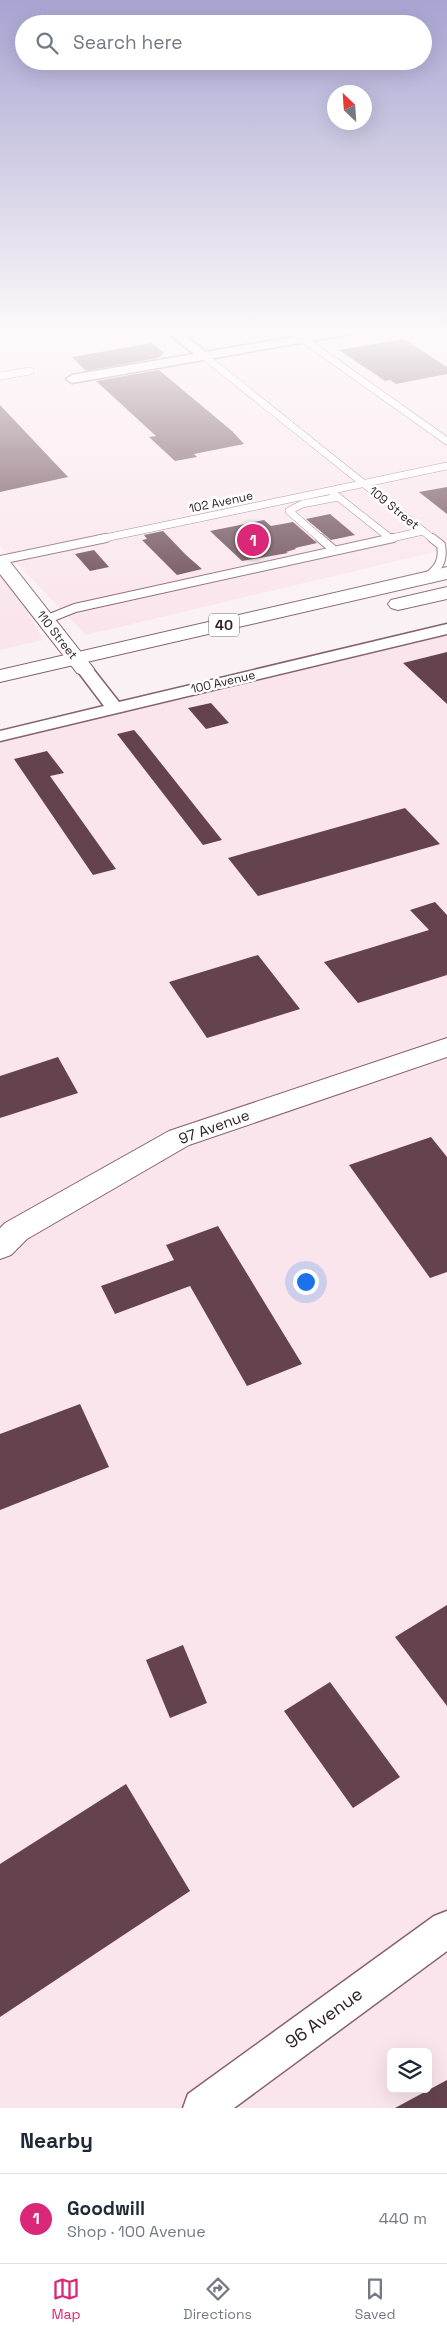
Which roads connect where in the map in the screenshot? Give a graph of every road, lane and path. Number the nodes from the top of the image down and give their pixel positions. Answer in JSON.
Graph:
{"nodes":[{"id":1,"x":293,"y":427,"type":"edge"},
{"id":2,"x":428,"y":427,"type":"edge"},
{"id":3,"x":447,"y":441,"type":"edge"},
{"id":4,"x":447,"y":466,"type":"edge"},
{"id":5,"x":363,"y":483,"type":"junction"},
{"id":6,"x":330,"y":490,"type":"junction"},
{"id":7,"x":338,"y":497,"type":"junction"},
{"id":8,"x":423,"y":531,"type":"junction"},
{"id":9,"x":390,"y":538,"type":"junction"},
{"id":10,"x":334,"y":550,"type":"junction"},
{"id":11,"x":1,"y":564,"type":"edge"},
{"id":12,"x":447,"y":573,"type":"edge"},
{"id":13,"x":426,"y":578,"type":"junction"},
{"id":14,"x":446,"y":593,"type":"edge"},
{"id":15,"x":45,"y":620,"type":"junction"},
{"id":16,"x":447,"y":629,"type":"edge"},
{"id":17,"x":79,"y":664,"type":"junction"},
{"id":18,"x":0,"y":676,"type":"edge"},
{"id":19,"x":0,"y":688,"type":"edge"},
{"id":20,"x":114,"y":708,"type":"junction"},
{"id":21,"x":0,"y":736,"type":"edge"},
{"id":22,"x":447,"y":1047,"type":"edge"},
{"id":23,"x":0,"y":1247,"type":"edge"},
{"id":24,"x":447,"y":1929,"type":"edge"},
{"id":25,"x":202,"y":2108,"type":"edge"}],
"edges":[{"from":1,"to":5,"type":"lane","name":"109 Street"},
{"from":2,"to":3,"type":"lane"},
{"from":4,"to":5,"type":"lane","name":"102 Avenue"},
{"from":5,"to":6,"type":"lane","name":"102 Avenue"},
{"from":5,"to":8,"type":"lane","name":"109 Street"},
{"from":6,"to":7,"type":"lane"},
{"from":6,"to":11,"type":"lane","name":"102 Avenue"},
{"from":7,"to":9,"type":"lane"},
{"from":7,"to":10,"type":"lane"},
{"from":8,"to":9,"type":"lane"},
{"from":8,"to":13,"type":"lane","name":"109 Street"},
{"from":9,"to":10,"type":"lane"},
{"from":10,"to":15,"type":"lane"},
{"from":11,"to":15,"type":"main road","name":"110 Street"},
{"from":12,"to":13,"type":"main road","number":"40"},
{"from":13,"to":17,"type":"main road","number":"40"},
{"from":14,"to":17,"type":"main road","number":"40"},
{"from":15,"to":17,"type":"main road","name":"110 Street"},
{"from":16,"to":20,"type":"street","name":"100 Avenue"},
{"from":17,"to":18,"type":"main road","number":"40"},
{"from":17,"to":19,"type":"main road","number":"40"},
{"from":17,"to":20,"type":"street","name":"110 Street"},
{"from":20,"to":21,"type":"street","name":"100 Avenue"},
{"from":22,"to":23,"type":"main road","name":"97 Avenue"},
{"from":24,"to":25,"type":"street","name":"96 Avenue"}]}
